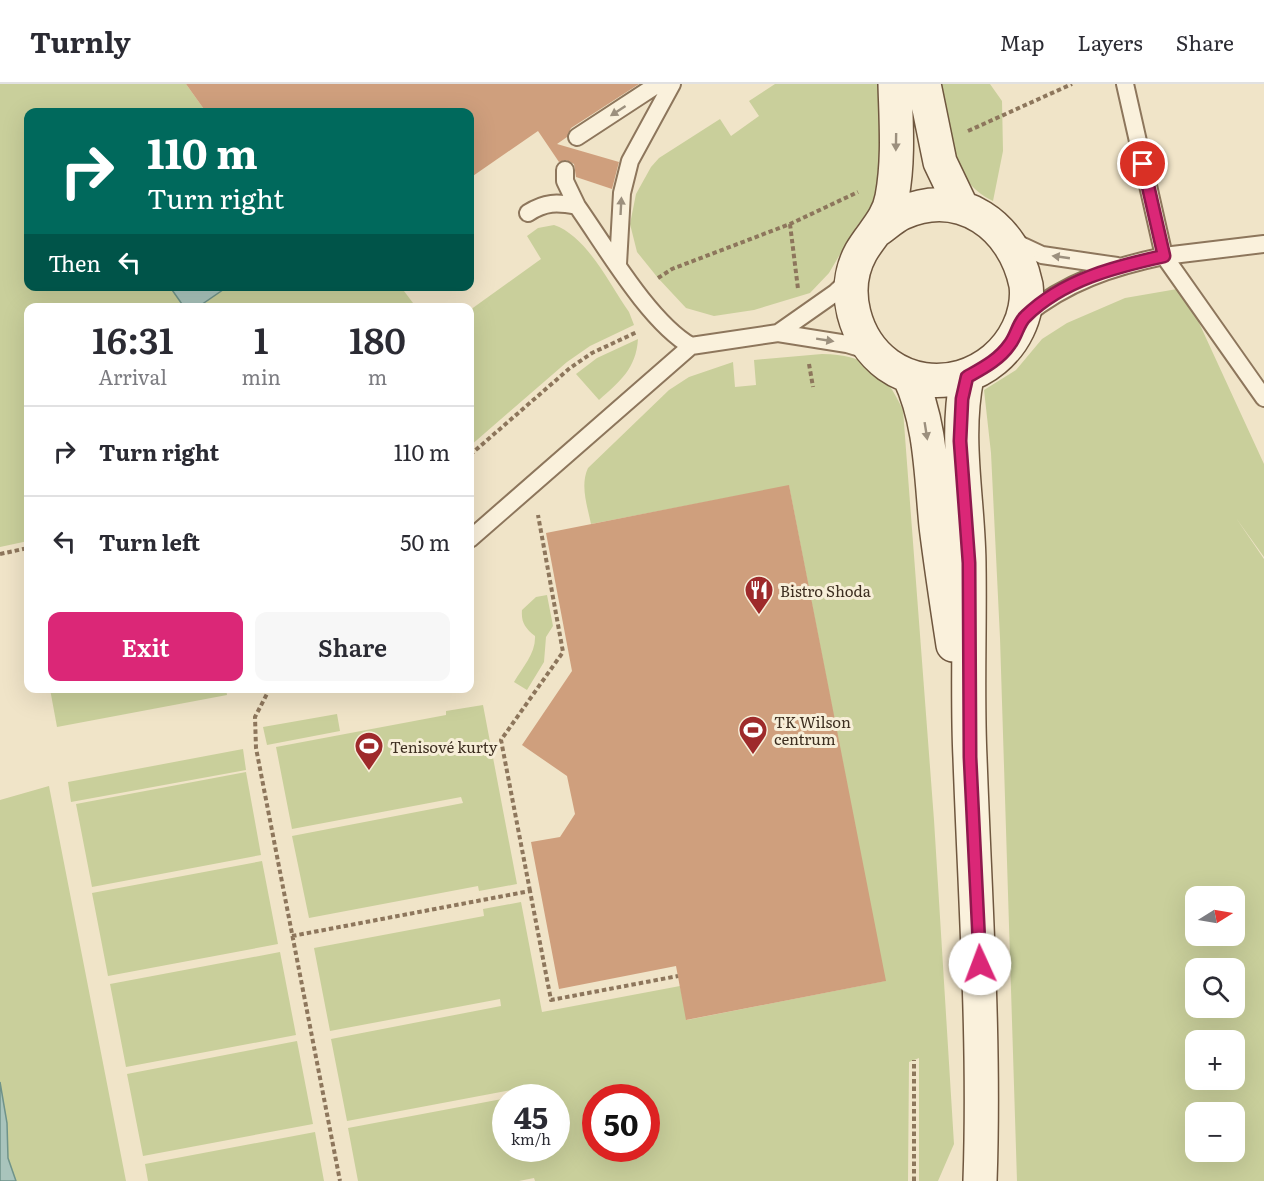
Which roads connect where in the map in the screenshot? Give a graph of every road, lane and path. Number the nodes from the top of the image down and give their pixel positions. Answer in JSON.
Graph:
{"nodes":[{"id":1,"x":658,"y":84,"type":"edge"},
{"id":2,"x":672,"y":84,"type":"edge"},
{"id":3,"x":896,"y":84,"type":"edge"},
{"id":4,"x":924,"y":84,"type":"edge"},
{"id":5,"x":1072,"y":84,"type":"edge"},
{"id":6,"x":1125,"y":84,"type":"edge"},
{"id":7,"x":958,"y":135,"type":"dead end"},
{"id":8,"x":577,"y":137,"type":"dead end"},
{"id":9,"x":565,"y":170,"type":"dead end"},
{"id":10,"x":864,"y":189,"type":"dead end"},
{"id":11,"x":577,"y":206,"type":"junction"},
{"id":12,"x":962,"y":208,"type":"junction"},
{"id":13,"x":528,"y":213,"type":"dead end"},
{"id":14,"x":876,"y":231,"type":"junction"},
{"id":15,"x":1008,"y":239,"type":"junction"},
{"id":16,"x":1264,"y":244,"type":"edge"},
{"id":17,"x":1164,"y":256,"type":"junction"},
{"id":18,"x":618,"y":264,"type":"junction"},
{"id":19,"x":1118,"y":266,"type":"junction"},
{"id":20,"x":852,"y":277,"type":"junction"},
{"id":21,"x":657,"y":318,"type":"junction"},
{"id":22,"x":1023,"y":318,"type":"junction"},
{"id":23,"x":778,"y":333,"type":"junction"},
{"id":24,"x":691,"y":346,"type":"junction"},
{"id":25,"x":872,"y":351,"type":"junction"},
{"id":26,"x":909,"y":376,"type":"junction"},
{"id":27,"x":967,"y":377,"type":"junction"},
{"id":28,"x":1264,"y":398,"type":"edge"},
{"id":29,"x":474,"y":452,"type":"edge"},
{"id":30,"x":532,"y":487,"type":"junction"},
{"id":31,"x":474,"y":537,"type":"edge"},
{"id":32,"x":24,"y":549,"type":"edge"},
{"id":33,"x":0,"y":554,"type":"edge"},
{"id":34,"x":267,"y":693,"type":"edge"},
{"id":35,"x":970,"y":757,"type":"junction"},
{"id":36,"x":530,"y":891,"type":"junction"},
{"id":37,"x":292,"y":936,"type":"junction"},
{"id":38,"x":678,"y":976,"type":"dead end"},
{"id":39,"x":914,"y":1060,"type":"dead end"},
{"id":40,"x":340,"y":1181,"type":"edge"},
{"id":41,"x":914,"y":1181,"type":"edge"},
{"id":42,"x":980,"y":1181,"type":"edge"}],
"edges":[{"from":1,"to":8,"type":"lane","one_way":true},
{"from":18,"to":2,"type":"lane","one_way":true},
{"from":3,"to":14,"type":"main road","one_way":true},
{"from":4,"to":12,"type":"main road"},
{"from":5,"to":7,"type":"path"},
{"from":6,"to":17,"type":"lane"},
{"from":9,"to":11,"type":"lane"},
{"from":10,"to":21,"type":"path"},
{"from":11,"to":13,"type":"lane"},
{"from":11,"to":18,"type":"lane"},
{"from":12,"to":14,"type":"main road"},
{"from":12,"to":15,"type":"main road"},
{"from":14,"to":20,"type":"main road"},
{"from":19,"to":15,"type":"lane","one_way":true},
{"from":15,"to":22,"type":"main road"},
{"from":16,"to":17,"type":"lane"},
{"from":17,"to":19,"type":"lane"},
{"from":17,"to":28,"type":"lane"},
{"from":18,"to":21,"type":"lane"},
{"from":19,"to":22,"type":"lane"},
{"from":20,"to":23,"type":"lane"},
{"from":20,"to":25,"type":"main road"},
{"from":21,"to":24,"type":"lane"},
{"from":21,"to":29,"type":"path"},
{"from":22,"to":27,"type":"main road"},
{"from":23,"to":24,"type":"lane"},
{"from":23,"to":25,"type":"lane","one_way":true},
{"from":24,"to":30,"type":"lane"},
{"from":25,"to":26,"type":"main road"},
{"from":26,"to":27,"type":"main road"},
{"from":26,"to":35,"type":"main road","one_way":true},
{"from":27,"to":35,"type":"main road"},
{"from":30,"to":31,"type":"lane"},
{"from":30,"to":36,"type":"path"},
{"from":32,"to":33,"type":"path"},
{"from":34,"to":37,"type":"path"},
{"from":35,"to":42,"type":"main road"},
{"from":36,"to":37,"type":"path"},
{"from":36,"to":38,"type":"path"},
{"from":37,"to":40,"type":"path"},
{"from":39,"to":41,"type":"path"}]}
